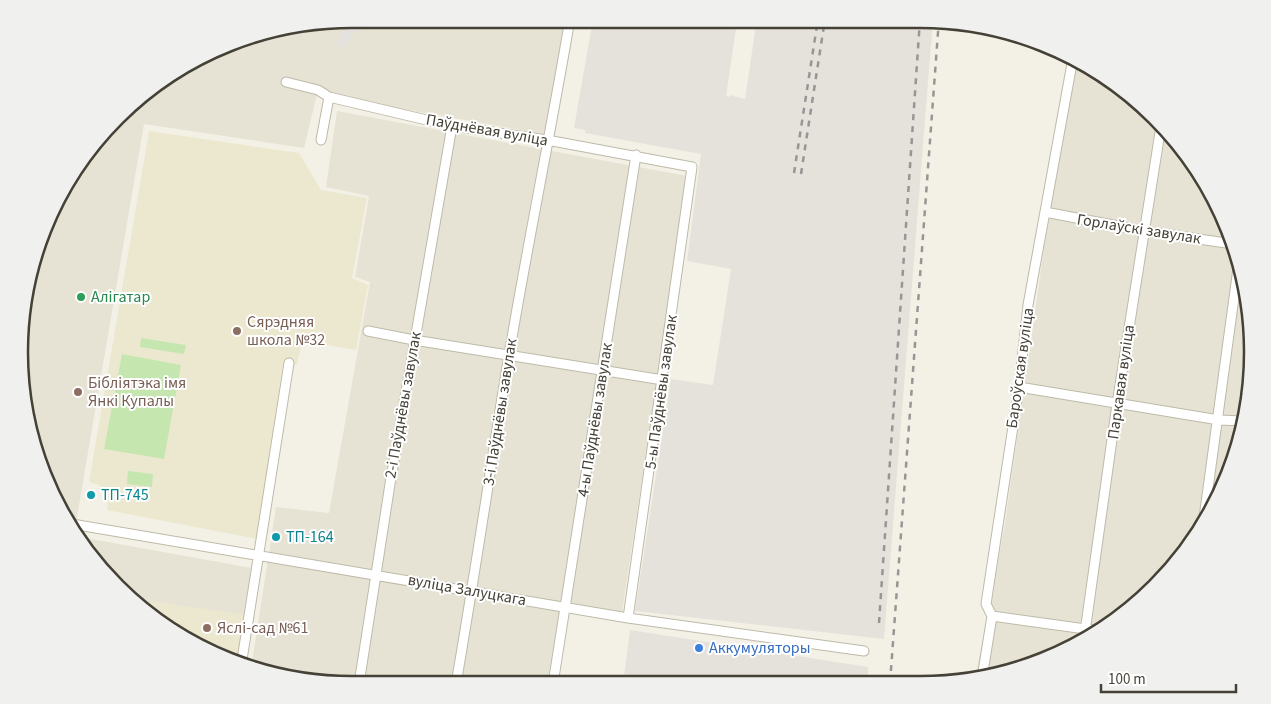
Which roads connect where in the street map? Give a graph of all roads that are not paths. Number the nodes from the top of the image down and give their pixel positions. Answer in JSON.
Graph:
{"nodes":[{"id":1,"x":569,"y":28,"type":"edge"},
{"id":2,"x":1071,"y":65,"type":"edge"},
{"id":3,"x":286,"y":82,"type":"dead end"},
{"id":4,"x":329,"y":98,"type":"junction"},
{"id":5,"x":452,"y":126,"type":"junction"},
{"id":6,"x":1160,"y":135,"type":"edge"},
{"id":7,"x":321,"y":140,"type":"dead end"},
{"id":8,"x":547,"y":140,"type":"junction"},
{"id":9,"x":636,"y":155,"type":"junction"},
{"id":10,"x":692,"y":166,"type":"joint"},
{"id":11,"x":1045,"y":212,"type":"junction"},
{"id":12,"x":1144,"y":232,"type":"junction"},
{"id":13,"x":1224,"y":243,"type":"edge"},
{"id":14,"x":1236,"y":285,"type":"edge"},
{"id":15,"x":368,"y":331,"type":"dead end"},
{"id":16,"x":414,"y":340,"type":"junction"},
{"id":17,"x":509,"y":355,"type":"junction"},
{"id":18,"x":289,"y":363,"type":"dead end"},
{"id":19,"x":603,"y":369,"type":"junction"},
{"id":20,"x":663,"y":380,"type":"junction"},
{"id":21,"x":1019,"y":387,"type":"junction"},
{"id":22,"x":1117,"y":404,"type":"junction"},
{"id":23,"x":1219,"y":420,"type":"junction"},
{"id":24,"x":1236,"y":421,"type":"edge"},
{"id":25,"x":1206,"y":502,"type":"edge"},
{"id":26,"x":78,"y":525,"type":"edge"},
{"id":27,"x":258,"y":556,"type":"junction"},
{"id":28,"x":377,"y":574,"type":"junction"},
{"id":29,"x":472,"y":592,"type":"junction"},
{"id":30,"x":565,"y":607,"type":"junction"},
{"id":31,"x":992,"y":616,"type":"junction"},
{"id":32,"x":628,"y":618,"type":"junction"},
{"id":33,"x":1086,"y":629,"type":"joint"},
{"id":34,"x":864,"y":651,"type":"dead end"},
{"id":35,"x":242,"y":657,"type":"edge"},
{"id":36,"x":983,"y":670,"type":"edge"},
{"id":37,"x":360,"y":676,"type":"edge"},
{"id":38,"x":457,"y":676,"type":"edge"},
{"id":39,"x":554,"y":676,"type":"edge"}],
"edges":[{"from":1,"to":8,"type":"street","name":"3-і Паўднёвы завулак"},
{"from":2,"to":11,"type":"street","name":"Бароўская вуліца"},
{"from":3,"to":4,"type":"street","name":"Паўднёвая вуліца"},
{"from":4,"to":5,"type":"street","name":"Паўднёвая вуліца"},
{"from":4,"to":7,"type":"street"},
{"from":5,"to":8,"type":"street","name":"Паўднёвая вуліца"},
{"from":5,"to":16,"type":"street","name":"2-і Паўднёвы завулак"},
{"from":6,"to":12,"type":"street","name":"Паркавая вуліца"},
{"from":8,"to":9,"type":"street","name":"Паўднёвая вуліца"},
{"from":8,"to":17,"type":"street","name":"3-і Паўднёвы завулак"},
{"from":9,"to":10,"type":"street","name":"Паўднёвая вуліца"},
{"from":9,"to":19,"type":"street","name":"4-ы Паўднёвы завулак"},
{"from":10,"to":20,"type":"street","name":"5-ы Паўднёвы завулак"},
{"from":11,"to":12,"type":"street","name":"Горлаўскі завулак"},
{"from":11,"to":21,"type":"street","name":"Бароўская вуліца"},
{"from":12,"to":13,"type":"street","name":"Горлаўскі завулак"},
{"from":12,"to":22,"type":"street","name":"Паркавая вуліца"},
{"from":14,"to":23,"type":"street"},
{"from":15,"to":16,"type":"street"},
{"from":16,"to":17,"type":"street"},
{"from":16,"to":28,"type":"street","name":"2-і Паўднёвы завулак"},
{"from":17,"to":19,"type":"street"},
{"from":17,"to":29,"type":"street","name":"3-і Паўднёвы завулак"},
{"from":18,"to":27,"type":"street"},
{"from":19,"to":20,"type":"street"},
{"from":19,"to":30,"type":"street","name":"4-ы Паўднёвы завулак"},
{"from":20,"to":32,"type":"street","name":"5-ы Паўднёвы завулак"},
{"from":21,"to":22,"type":"street"},
{"from":21,"to":31,"type":"street","name":"Бароўская вуліца"},
{"from":22,"to":23,"type":"street"},
{"from":22,"to":33,"type":"street","name":"Паркавая вуліца"},
{"from":23,"to":24,"type":"street"},
{"from":23,"to":25,"type":"street"},
{"from":26,"to":27,"type":"street","name":"вуліца Залуцкага"},
{"from":27,"to":28,"type":"street","name":"вуліца Залуцкага"},
{"from":27,"to":35,"type":"street"},
{"from":28,"to":29,"type":"street","name":"вуліца Залуцкага"},
{"from":28,"to":37,"type":"street","name":"2-і Паўднёвы завулак"},
{"from":29,"to":30,"type":"street","name":"вуліца Залуцкага"},
{"from":29,"to":38,"type":"street","name":"3-і Паўднёвы завулак"},
{"from":30,"to":32,"type":"street","name":"вуліца Залуцкага"},
{"from":30,"to":39,"type":"street","name":"4-ы Паўднёвы завулак"},
{"from":31,"to":33,"type":"street"},
{"from":31,"to":36,"type":"street","name":"Бароўская вуліца"},
{"from":32,"to":34,"type":"street","name":"вуліца Залуцкага"}]}
